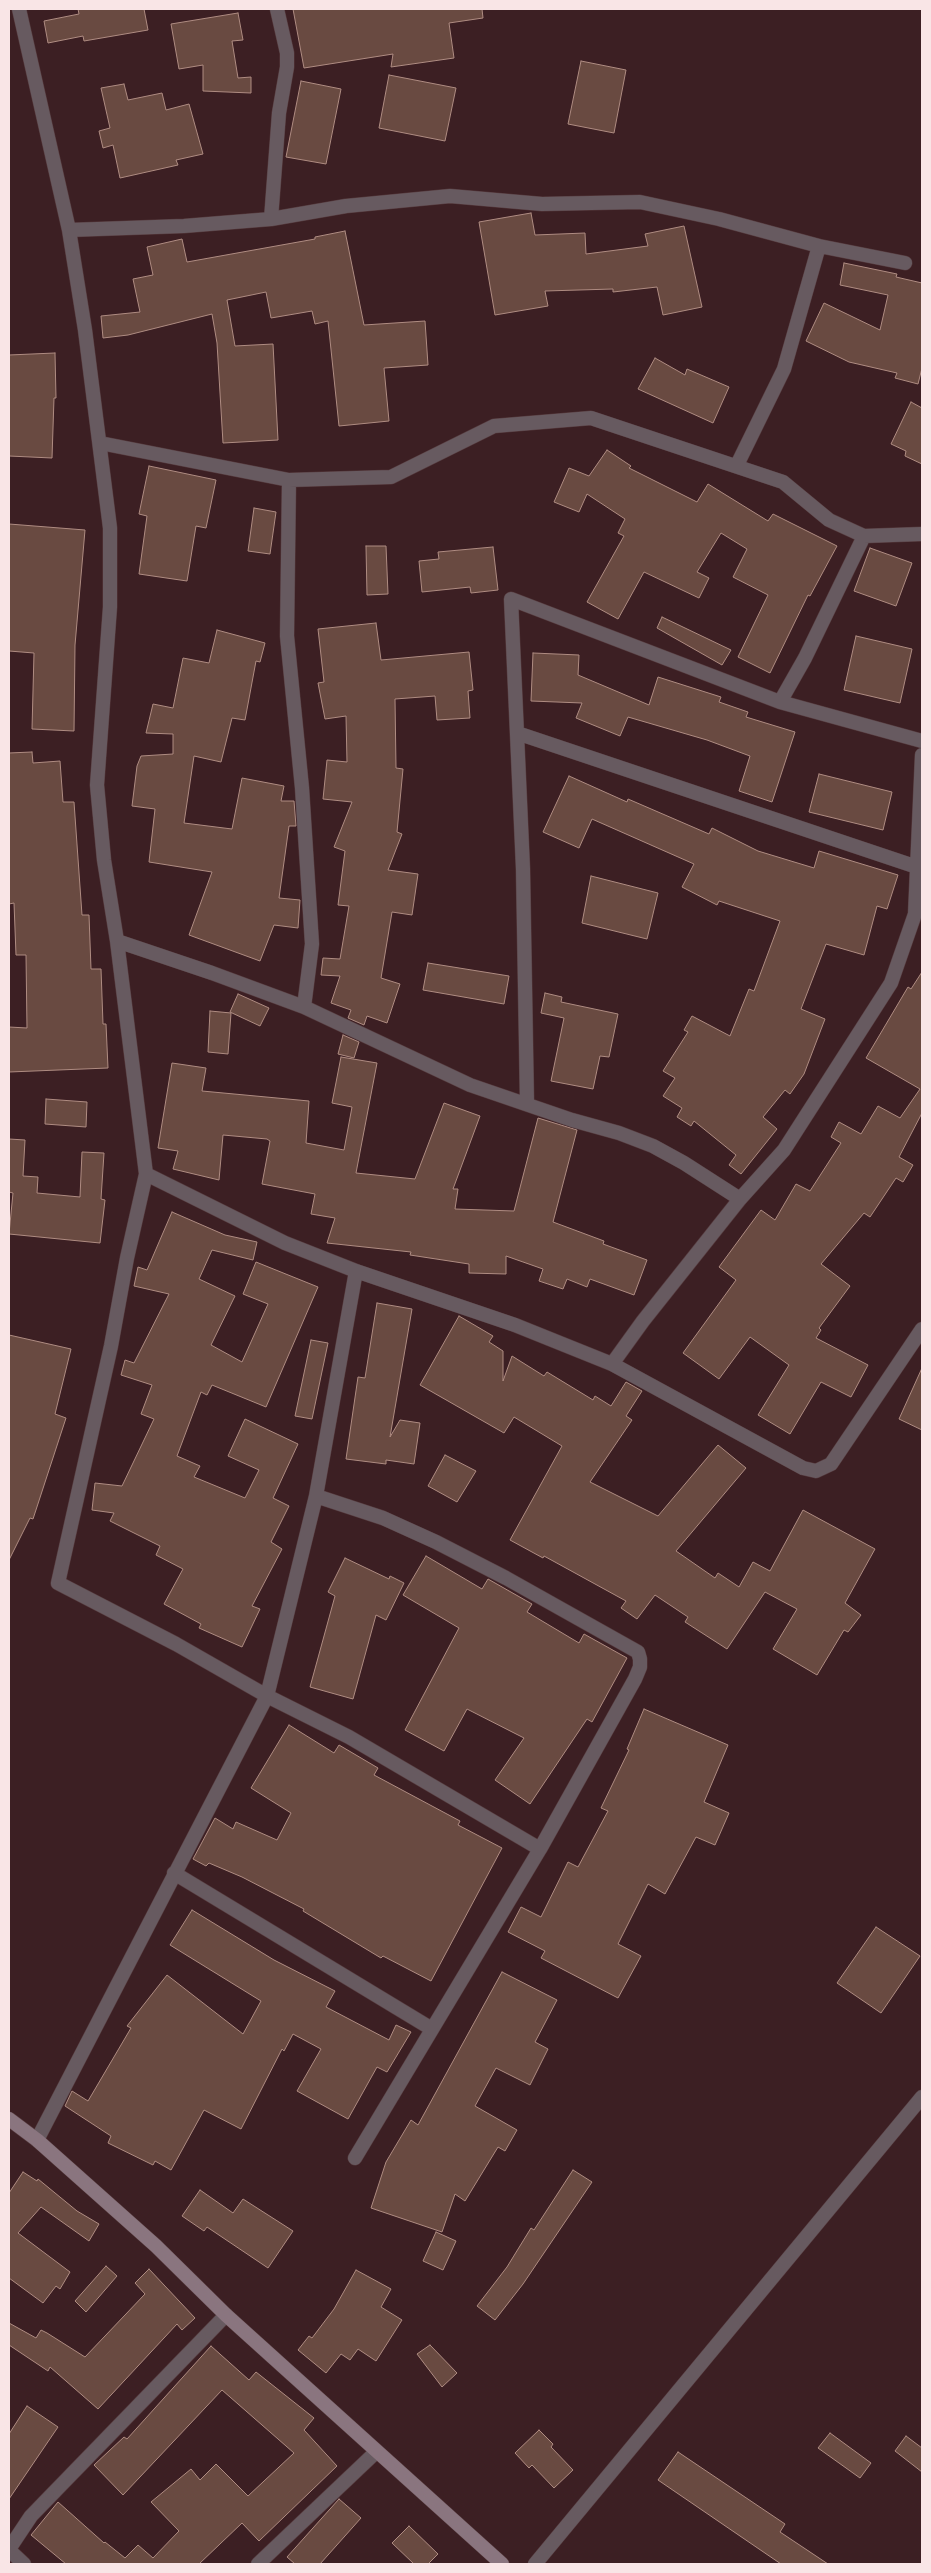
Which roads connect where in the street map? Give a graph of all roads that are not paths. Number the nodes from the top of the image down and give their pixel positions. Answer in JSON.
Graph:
{"nodes":[{"id":1,"x":19,"y":9,"type":"edge"},
{"id":2,"x":277,"y":9,"type":"edge"},
{"id":3,"x":270,"y":218,"type":"junction"},
{"id":4,"x":69,"y":230,"type":"junction"},
{"id":5,"x":819,"y":246,"type":"junction"},
{"id":6,"x":905,"y":263,"type":"dead end"},
{"id":7,"x":100,"y":443,"type":"junction"},
{"id":8,"x":737,"y":465,"type":"junction"},
{"id":9,"x":289,"y":480,"type":"junction"},
{"id":10,"x":922,"y":534,"type":"edge"},
{"id":11,"x":864,"y":536,"type":"junction"},
{"id":12,"x":780,"y":702,"type":"junction"},
{"id":13,"x":517,"y":733,"type":"junction"},
{"id":14,"x":922,"y":741,"type":"edge"},
{"id":15,"x":922,"y":754,"type":"edge"},
{"id":16,"x":917,"y":867,"type":"junction"},
{"id":17,"x":117,"y":941,"type":"junction"},
{"id":18,"x":304,"y":1007,"type":"junction"},
{"id":19,"x":527,"y":1103,"type":"junction"},
{"id":20,"x":146,"y":1174,"type":"junction"},
{"id":21,"x":740,"y":1199,"type":"junction"},
{"id":22,"x":356,"y":1271,"type":"junction"},
{"id":23,"x":922,"y":1329,"type":"edge"},
{"id":24,"x":612,"y":1364,"type":"junction"},
{"id":25,"x":316,"y":1496,"type":"junction"},
{"id":26,"x":267,"y":1696,"type":"junction"},
{"id":27,"x":540,"y":1849,"type":"junction"},
{"id":28,"x":174,"y":1873,"type":"junction"},
{"id":29,"x":432,"y":2029,"type":"junction"},
{"id":30,"x":922,"y":2096,"type":"edge"},
{"id":31,"x":9,"y":2119,"type":"edge"},
{"id":32,"x":37,"y":2140,"type":"junction"},
{"id":33,"x":355,"y":2158,"type":"dead end"},
{"id":34,"x":226,"y":2315,"type":"junction"},
{"id":35,"x":376,"y":2452,"type":"junction"},
{"id":36,"x":9,"y":2550,"type":"edge"},
{"id":37,"x":24,"y":2564,"type":"edge"},
{"id":38,"x":258,"y":2564,"type":"edge"},
{"id":39,"x":502,"y":2564,"type":"edge"},
{"id":40,"x":535,"y":2564,"type":"edge"}],
"edges":[{"from":1,"to":4,"type":"street"},
{"from":2,"to":3,"type":"street"},
{"from":3,"to":4,"type":"street"},
{"from":3,"to":5,"type":"street"},
{"from":4,"to":7,"type":"street"},
{"from":5,"to":6,"type":"street"},
{"from":5,"to":8,"type":"street"},
{"from":7,"to":9,"type":"street"},
{"from":7,"to":17,"type":"street"},
{"from":8,"to":9,"type":"street"},
{"from":8,"to":11,"type":"street"},
{"from":9,"to":18,"type":"street"},
{"from":10,"to":11,"type":"street"},
{"from":11,"to":12,"type":"street"},
{"from":12,"to":13,"type":"street"},
{"from":12,"to":14,"type":"street"},
{"from":13,"to":16,"type":"street"},
{"from":13,"to":19,"type":"street"},
{"from":15,"to":16,"type":"street"},
{"from":16,"to":21,"type":"street"},
{"from":17,"to":18,"type":"street"},
{"from":17,"to":20,"type":"street"},
{"from":18,"to":19,"type":"street"},
{"from":19,"to":21,"type":"street"},
{"from":20,"to":22,"type":"street"},
{"from":20,"to":26,"type":"street"},
{"from":21,"to":24,"type":"street"},
{"from":22,"to":24,"type":"street"},
{"from":22,"to":25,"type":"street"},
{"from":23,"to":24,"type":"street"},
{"from":25,"to":26,"type":"street"},
{"from":25,"to":27,"type":"street"},
{"from":26,"to":27,"type":"street"},
{"from":26,"to":28,"type":"street"},
{"from":27,"to":29,"type":"street"},
{"from":28,"to":29,"type":"street"},
{"from":28,"to":32,"type":"street"},
{"from":29,"to":33,"type":"street"},
{"from":30,"to":40,"type":"street"},
{"from":31,"to":32,"type":"main road"},
{"from":32,"to":34,"type":"main road"},
{"from":34,"to":35,"type":"main road"},
{"from":34,"to":36,"type":"street"},
{"from":35,"to":38,"type":"street"},
{"from":35,"to":39,"type":"main road"},
{"from":36,"to":37,"type":"street"}]}
